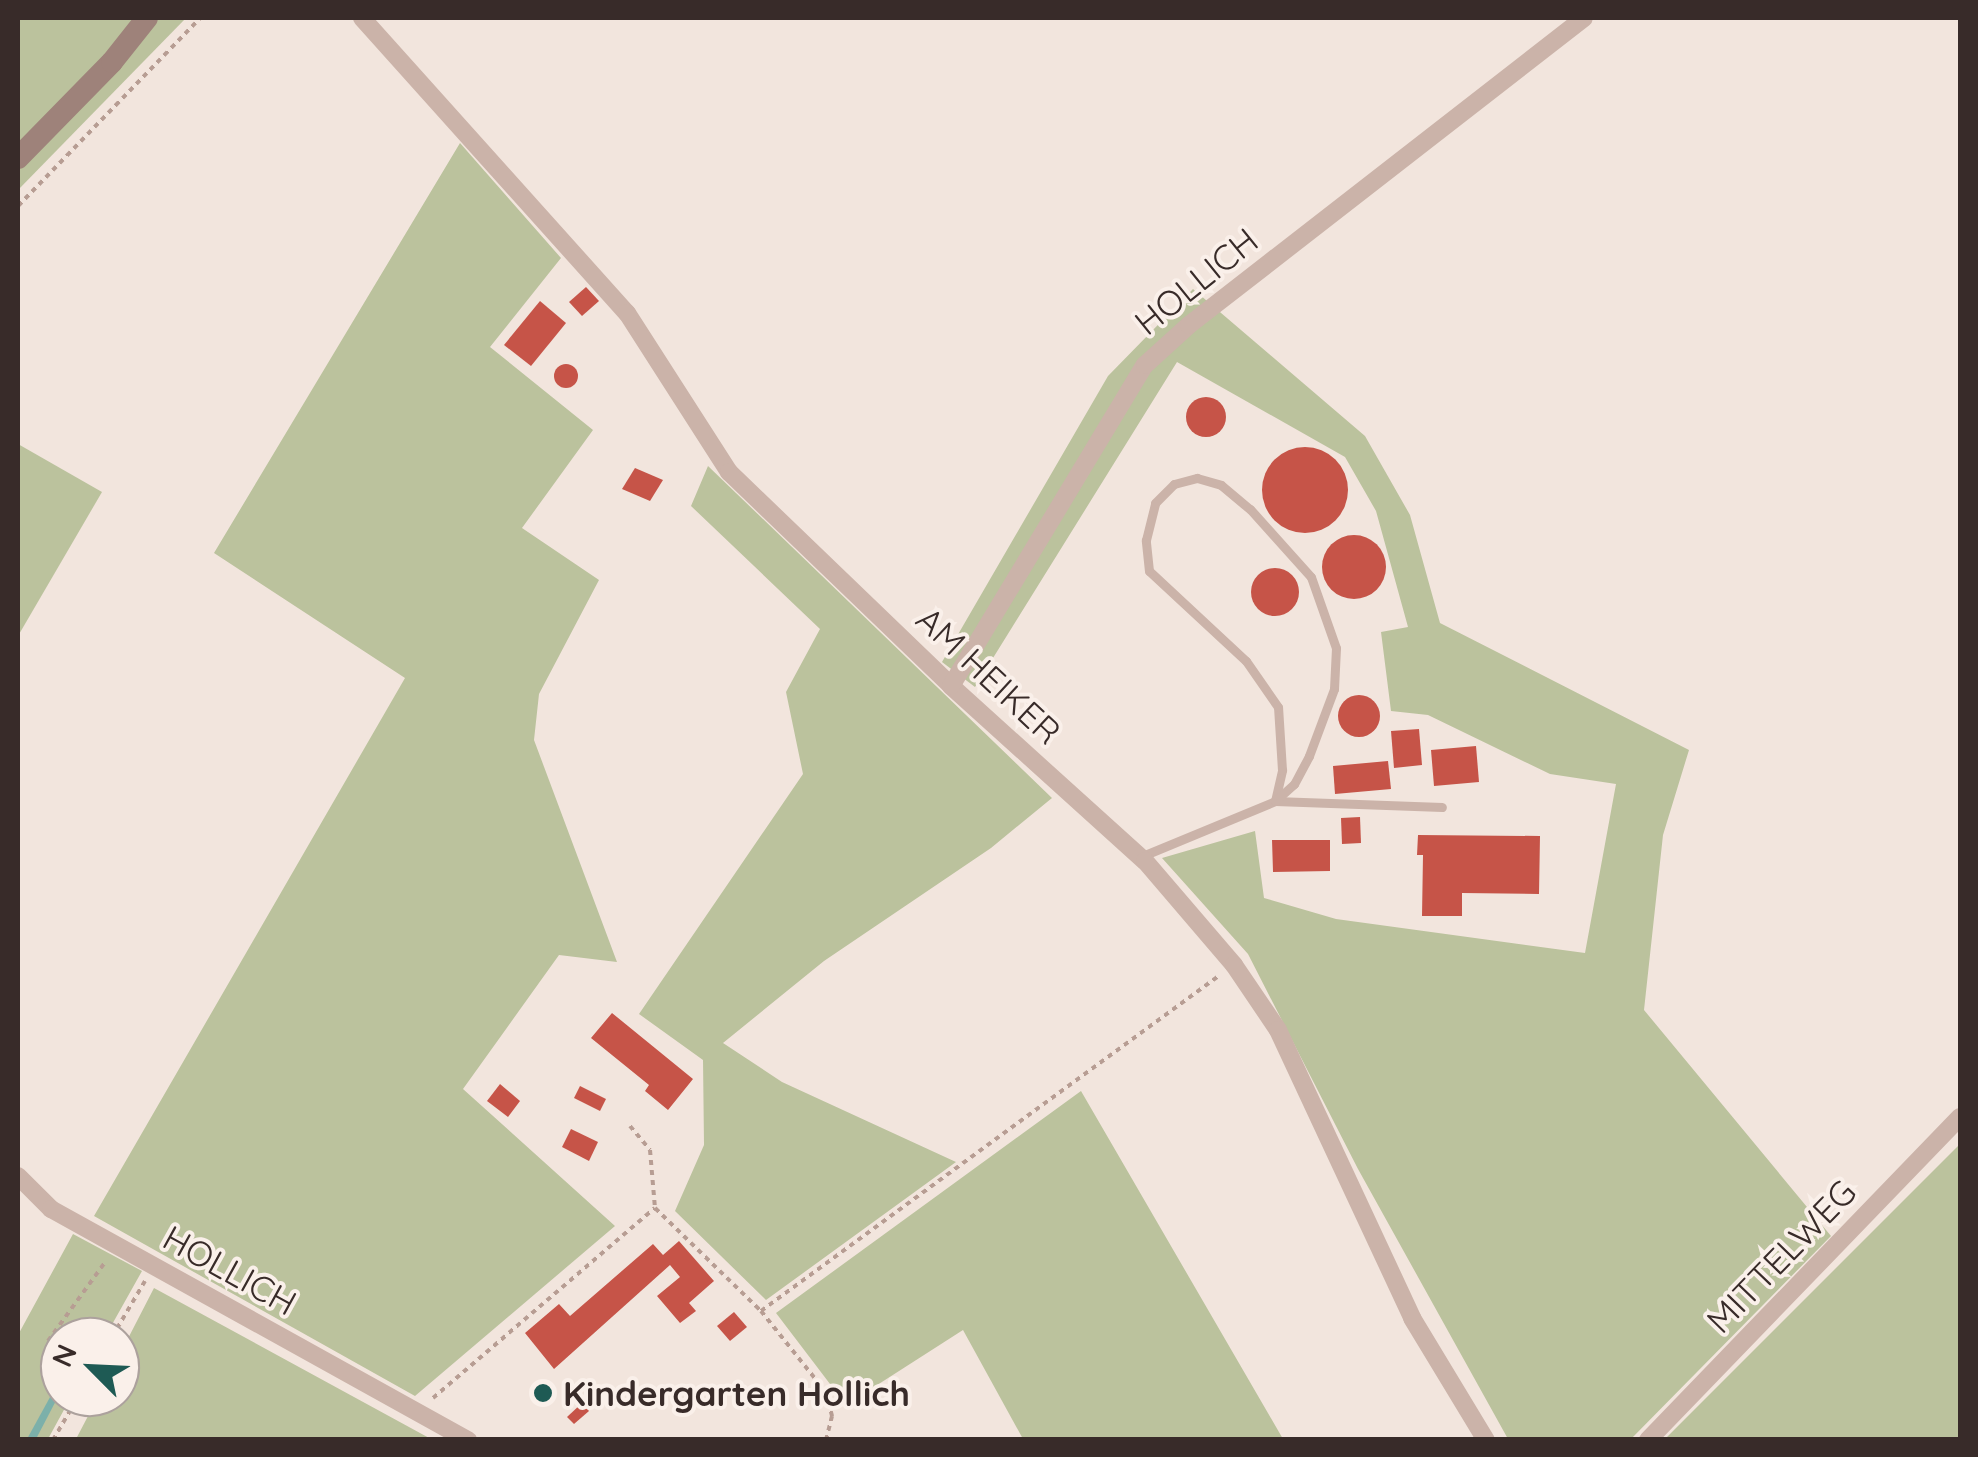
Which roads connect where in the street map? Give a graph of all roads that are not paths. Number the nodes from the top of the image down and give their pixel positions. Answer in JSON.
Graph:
{"nodes":[{"id":1,"x":147,"y":18,"type":"edge"},
{"id":2,"x":362,"y":18,"type":"edge"},
{"id":3,"x":1584,"y":18,"type":"edge"},
{"id":4,"x":18,"y":158,"type":"edge"},
{"id":5,"x":951,"y":686,"type":"junction"},
{"id":6,"x":1275,"y":800,"type":"junction"},
{"id":7,"x":1442,"y":808,"type":"dead end"},
{"id":8,"x":1140,"y":857,"type":"junction"},
{"id":9,"x":1960,"y":1117,"type":"edge"},
{"id":10,"x":18,"y":1176,"type":"edge"},
{"id":11,"x":468,"y":1440,"type":"edge"},
{"id":12,"x":1486,"y":1440,"type":"edge"},
{"id":13,"x":1648,"y":1440,"type":"edge"}],
"edges":[{"from":1,"to":4,"type":"main road"},
{"from":2,"to":5,"type":"street","name":"AM HEIKER"},
{"from":3,"to":5,"type":"street","name":"HOLLICH"},
{"from":5,"to":8,"type":"street","name":"AM HEIKER"},
{"from":6,"to":6,"type":"lane"},
{"from":6,"to":7,"type":"lane"},
{"from":6,"to":8,"type":"lane"},
{"from":8,"to":12,"type":"street","name":"AM HEIKER"},
{"from":9,"to":13,"type":"street","name":"MITTELWEG"},
{"from":10,"to":11,"type":"street","name":"HOLLICH"}]}
